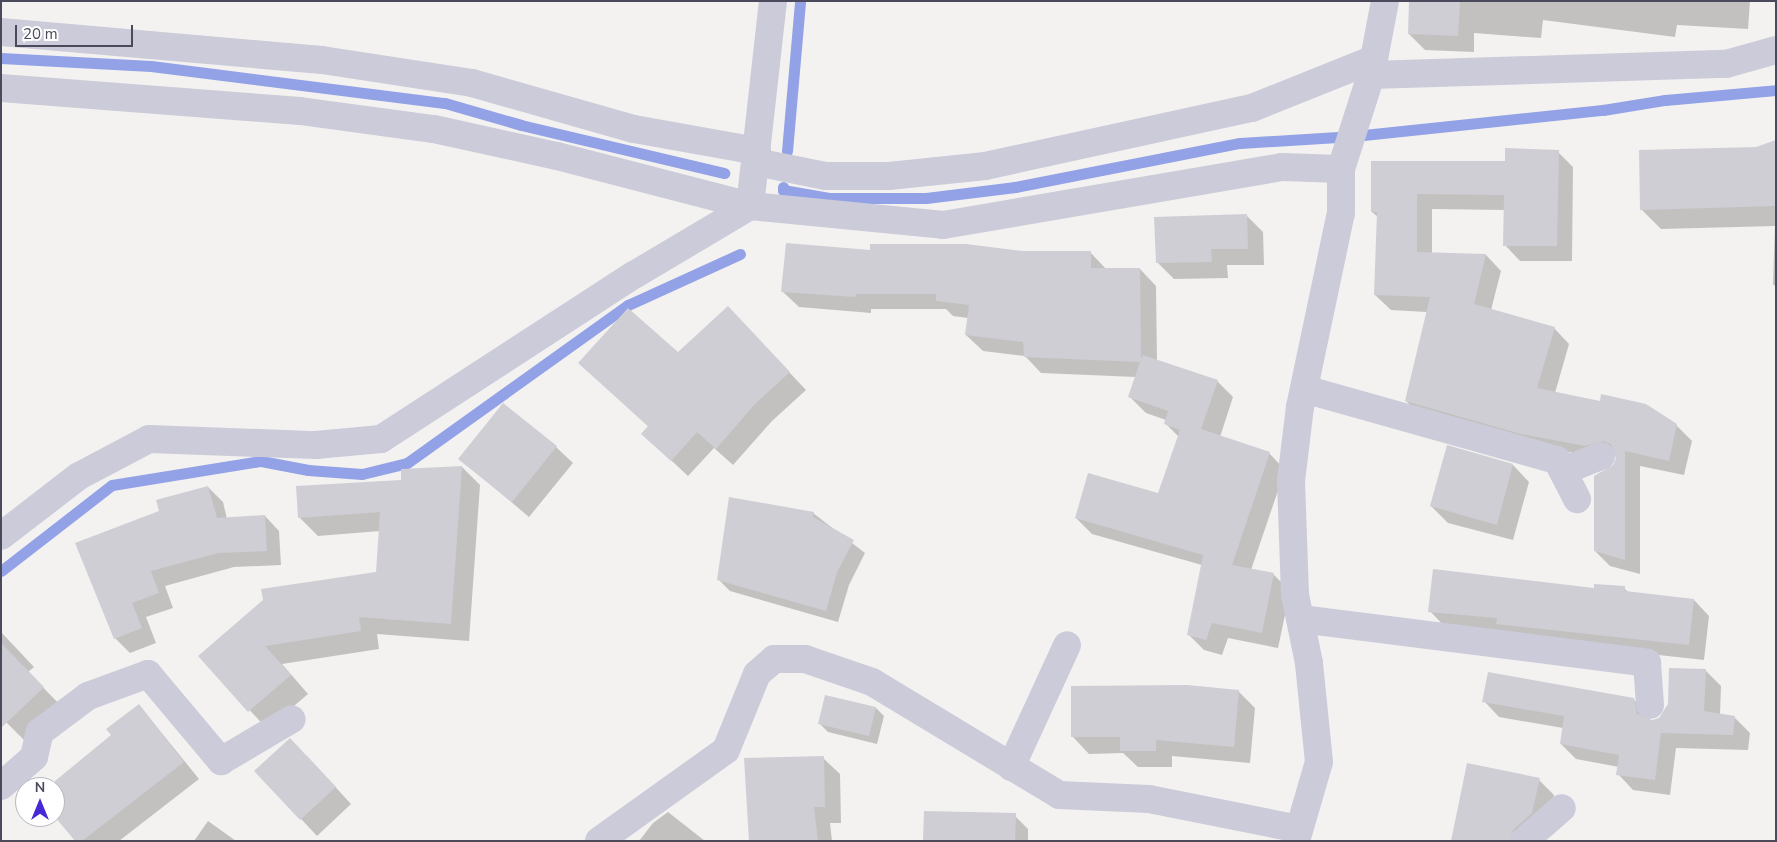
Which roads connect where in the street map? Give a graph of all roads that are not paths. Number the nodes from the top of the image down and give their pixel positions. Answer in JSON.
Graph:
{"nodes":[{"id":1,"x":773,"y":1,"type":"edge"},
{"id":2,"x":1385,"y":1,"type":"edge"},
{"id":3,"x":1,"y":32,"type":"edge"},
{"id":4,"x":1776,"y":50,"type":"edge"},
{"id":5,"x":1370,"y":76,"type":"junction"},
{"id":6,"x":1,"y":88,"type":"edge"},
{"id":7,"x":756,"y":156,"type":"junction"},
{"id":8,"x":1342,"y":166,"type":"junction"},
{"id":9,"x":750,"y":206,"type":"junction"},
{"id":10,"x":1304,"y":388,"type":"junction"},
{"id":11,"x":1601,"y":456,"type":"dead end"},
{"id":12,"x":1563,"y":471,"type":"junction"},
{"id":13,"x":1577,"y":499,"type":"dead end"},
{"id":14,"x":1,"y":536,"type":"edge"},
{"id":15,"x":1301,"y":619,"type":"junction"},
{"id":16,"x":1068,"y":645,"type":"dead end"},
{"id":17,"x":1650,"y":705,"type":"dead end"},
{"id":18,"x":292,"y":719,"type":"dead end"},
{"id":19,"x":1011,"y":767,"type":"junction"},
{"id":20,"x":1,"y":786,"type":"edge"},
{"id":21,"x":1562,"y":808,"type":"dead end"},
{"id":22,"x":1298,"y":835,"type":"edge"},
{"id":23,"x":599,"y":841,"type":"edge"},
{"id":24,"x":1524,"y":841,"type":"edge"}],
"edges":[{"from":1,"to":7,"type":"street"},
{"from":2,"to":5,"type":"street"},
{"from":3,"to":7,"type":"street"},
{"from":4,"to":5,"type":"street"},
{"from":5,"to":7,"type":"street"},
{"from":5,"to":8,"type":"street"},
{"from":6,"to":9,"type":"street"},
{"from":7,"to":9,"type":"street"},
{"from":8,"to":9,"type":"street"},
{"from":8,"to":10,"type":"street"},
{"from":9,"to":14,"type":"street"},
{"from":10,"to":12,"type":"street"},
{"from":10,"to":15,"type":"street"},
{"from":11,"to":12,"type":"street"},
{"from":12,"to":13,"type":"street"},
{"from":15,"to":17,"type":"street"},
{"from":15,"to":22,"type":"street"},
{"from":16,"to":19,"type":"street"},
{"from":18,"to":20,"type":"street"},
{"from":19,"to":22,"type":"street"},
{"from":19,"to":23,"type":"street"},
{"from":21,"to":24,"type":"street"}]}
